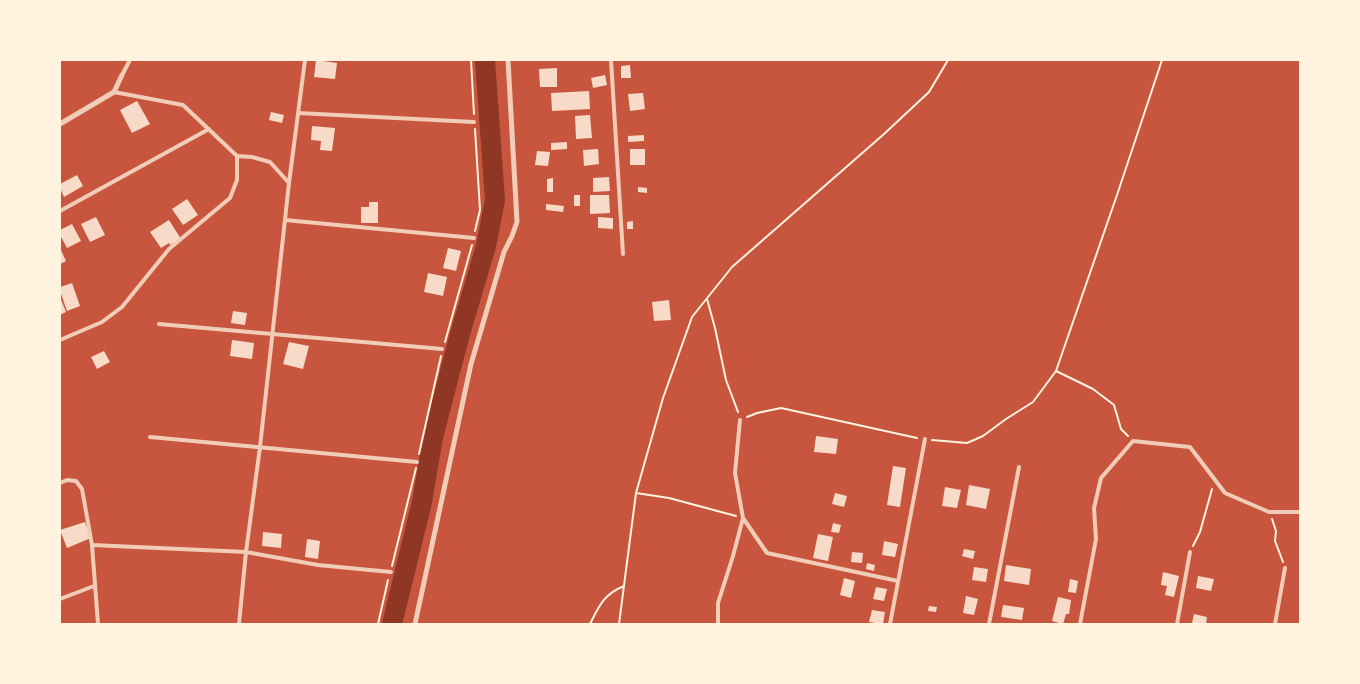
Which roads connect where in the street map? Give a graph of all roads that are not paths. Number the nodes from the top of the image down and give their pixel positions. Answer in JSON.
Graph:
{"nodes":[{"id":1,"x":130,"y":60,"type":"edge"},
{"id":2,"x":305,"y":60,"type":"edge"},
{"id":3,"x":508,"y":60,"type":"edge"},
{"id":4,"x":611,"y":60,"type":"edge"},
{"id":5,"x":122,"y":75,"type":"joint"},
{"id":6,"x":114,"y":92,"type":"junction"},
{"id":7,"x":298,"y":113,"type":"junction"},
{"id":8,"x":474,"y":122,"type":"dead end"},
{"id":9,"x":60,"y":124,"type":"edge"},
{"id":10,"x":209,"y":129,"type":"junction"},
{"id":11,"x":237,"y":156,"type":"junction"},
{"id":12,"x":289,"y":182,"type":"junction"},
{"id":13,"x":60,"y":210,"type":"edge"},
{"id":14,"x":285,"y":220,"type":"junction"},
{"id":15,"x":474,"y":238,"type":"dead end"},
{"id":16,"x":623,"y":254,"type":"dead end"},
{"id":17,"x":159,"y":324,"type":"dead end"},
{"id":18,"x":272,"y":334,"type":"junction"},
{"id":19,"x":60,"y":340,"type":"edge"},
{"id":20,"x":442,"y":349,"type":"dead end"},
{"id":21,"x":740,"y":420,"type":"road end"},
{"id":22,"x":150,"y":437,"type":"dead end"},
{"id":23,"x":925,"y":439,"type":"road end"},
{"id":24,"x":260,"y":447,"type":"junction"},
{"id":25,"x":417,"y":462,"type":"dead end"},
{"id":26,"x":1019,"y":467,"type":"dead end"},
{"id":27,"x":60,"y":483,"type":"edge"},
{"id":28,"x":1300,"y":512,"type":"edge"},
{"id":29,"x":743,"y":518,"type":"junction"},
{"id":30,"x":92,"y":545,"type":"junction"},
{"id":31,"x":246,"y":552,"type":"junction"},
{"id":32,"x":1190,"y":552,"type":"road end"},
{"id":33,"x":1285,"y":568,"type":"road end"},
{"id":34,"x":391,"y":572,"type":"dead end"},
{"id":35,"x":898,"y":581,"type":"junction"},
{"id":36,"x":94,"y":586,"type":"junction"},
{"id":37,"x":60,"y":599,"type":"edge"},
{"id":38,"x":98,"y":624,"type":"edge"},
{"id":39,"x":239,"y":624,"type":"edge"},
{"id":40,"x":415,"y":624,"type":"edge"},
{"id":41,"x":718,"y":624,"type":"edge"},
{"id":42,"x":890,"y":624,"type":"edge"},
{"id":43,"x":989,"y":624,"type":"edge"},
{"id":44,"x":1080,"y":624,"type":"edge"},
{"id":45,"x":1177,"y":624,"type":"edge"},
{"id":46,"x":1275,"y":624,"type":"edge"}],
"edges":[{"from":1,"to":5,"type":"lane"},
{"from":2,"to":7,"type":"lane"},
{"from":3,"to":40,"type":"street"},
{"from":4,"to":16,"type":"lane"},
{"from":5,"to":6,"type":"street"},
{"from":6,"to":9,"type":"street"},
{"from":6,"to":10,"type":"lane"},
{"from":7,"to":8,"type":"lane"},
{"from":7,"to":12,"type":"lane"},
{"from":10,"to":11,"type":"lane"},
{"from":10,"to":13,"type":"lane"},
{"from":11,"to":12,"type":"lane"},
{"from":11,"to":19,"type":"lane"},
{"from":12,"to":14,"type":"lane"},
{"from":14,"to":15,"type":"lane"},
{"from":14,"to":18,"type":"lane"},
{"from":17,"to":18,"type":"lane"},
{"from":18,"to":20,"type":"lane"},
{"from":18,"to":24,"type":"lane"},
{"from":21,"to":29,"type":"lane"},
{"from":22,"to":24,"type":"lane"},
{"from":23,"to":35,"type":"lane"},
{"from":24,"to":25,"type":"lane"},
{"from":24,"to":31,"type":"lane"},
{"from":26,"to":43,"type":"lane"},
{"from":27,"to":30,"type":"lane"},
{"from":28,"to":44,"type":"lane"},
{"from":29,"to":35,"type":"lane"},
{"from":29,"to":41,"type":"lane"},
{"from":30,"to":31,"type":"lane"},
{"from":30,"to":36,"type":"lane"},
{"from":31,"to":34,"type":"lane"},
{"from":31,"to":39,"type":"lane"},
{"from":32,"to":45,"type":"lane"},
{"from":33,"to":46,"type":"lane"},
{"from":35,"to":42,"type":"lane"},
{"from":36,"to":37,"type":"lane"},
{"from":36,"to":38,"type":"lane"}]}
